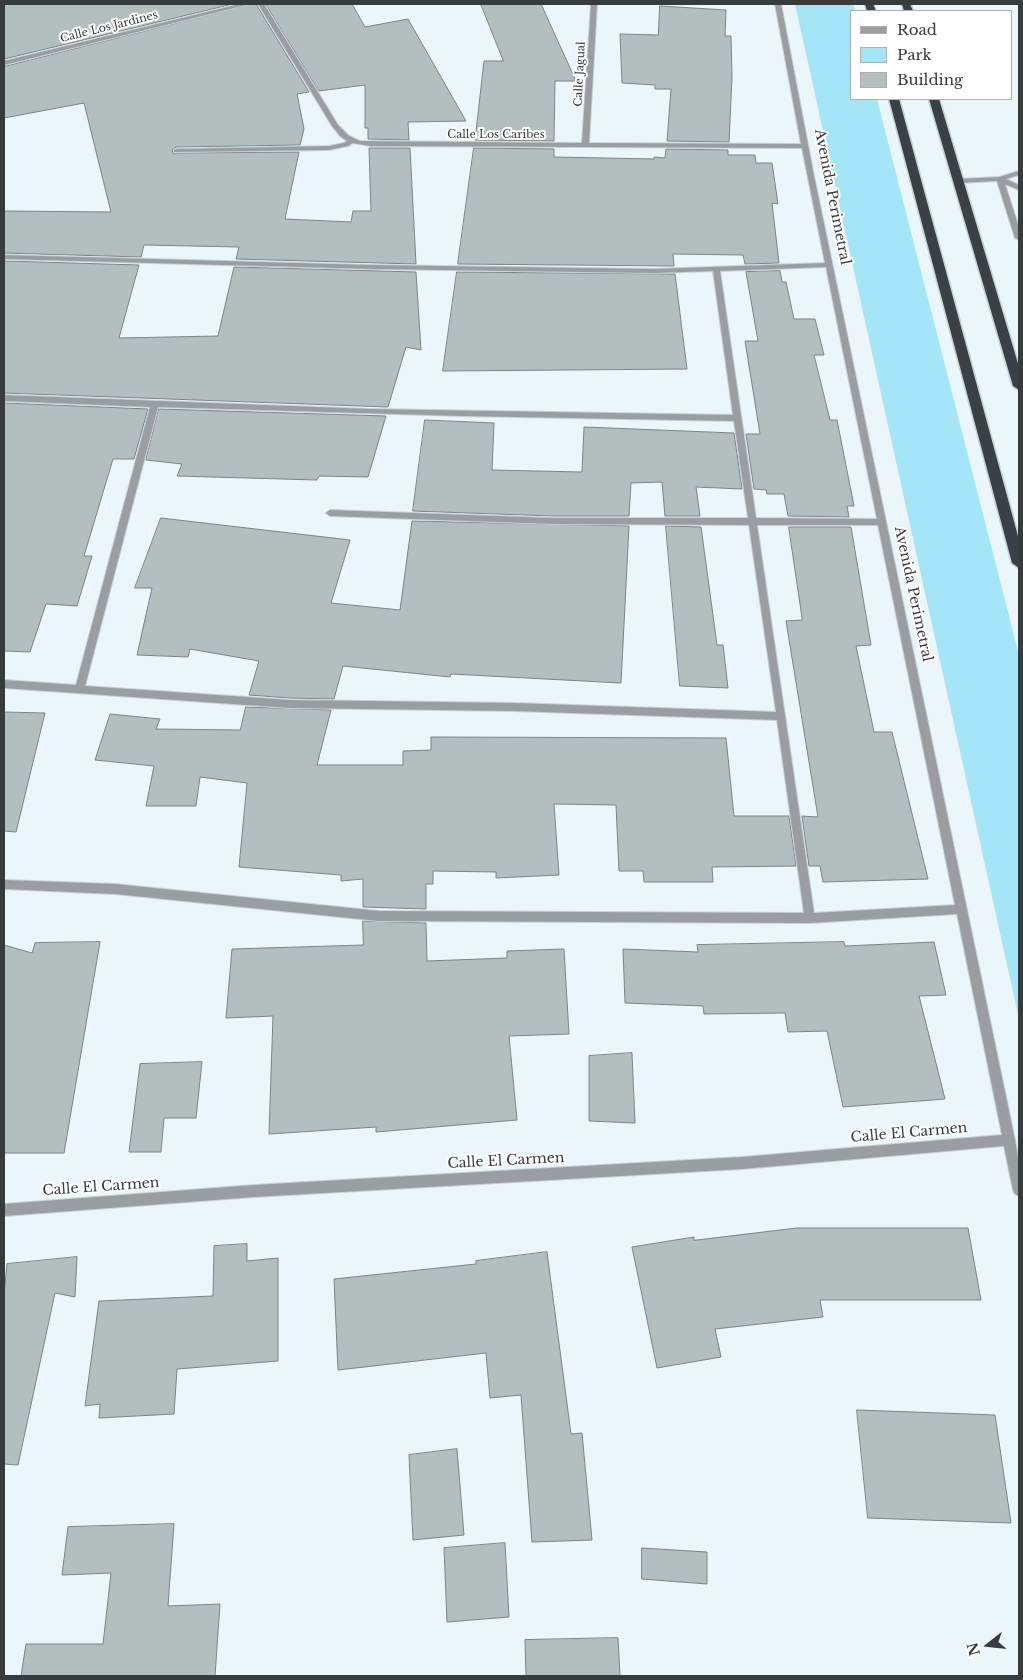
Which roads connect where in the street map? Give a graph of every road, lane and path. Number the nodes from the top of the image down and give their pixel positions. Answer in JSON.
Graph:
{"nodes":[{"id":1,"x":247,"y":4,"type":"edge"},
{"id":2,"x":261,"y":4,"type":"edge"},
{"id":3,"x":594,"y":4,"type":"edge"},
{"id":4,"x":778,"y":4,"type":"edge"},
{"id":5,"x":4,"y":63,"type":"edge"},
{"id":6,"x":894,"y":100,"type":"edge"},
{"id":7,"x":934,"y":100,"type":"edge"},
{"id":8,"x":351,"y":141,"type":"junction"},
{"id":9,"x":585,"y":145,"type":"junction"},
{"id":10,"x":806,"y":146,"type":"junction"},
{"id":11,"x":176,"y":151,"type":"dead end"},
{"id":12,"x":1019,"y":173,"type":"edge"},
{"id":13,"x":1000,"y":179,"type":"junction"},
{"id":14,"x":958,"y":180,"type":"junction"},
{"id":15,"x":1019,"y":188,"type":"edge"},
{"id":16,"x":1019,"y":238,"type":"edge"},
{"id":17,"x":4,"y":257,"type":"edge"},
{"id":18,"x":830,"y":265,"type":"junction"},
{"id":19,"x":716,"y":268,"type":"junction"},
{"id":20,"x":1019,"y":386,"type":"edge"},
{"id":21,"x":4,"y":398,"type":"edge"},
{"id":22,"x":155,"y":405,"type":"junction"},
{"id":23,"x":737,"y":418,"type":"junction"},
{"id":24,"x":330,"y":513,"type":"dead end"},
{"id":25,"x":752,"y":521,"type":"junction"},
{"id":26,"x":883,"y":522,"type":"junction"},
{"id":27,"x":1019,"y":563,"type":"edge"},
{"id":28,"x":4,"y":684,"type":"edge"},
{"id":29,"x":80,"y":689,"type":"junction"},
{"id":30,"x":780,"y":716,"type":"junction"},
{"id":31,"x":4,"y":885,"type":"edge"},
{"id":32,"x":962,"y":909,"type":"junction"},
{"id":33,"x":810,"y":918,"type":"junction"},
{"id":34,"x":1009,"y":1140,"type":"junction"},
{"id":35,"x":1019,"y":1190,"type":"edge"},
{"id":36,"x":4,"y":1210,"type":"edge"}],
"edges":[{"from":1,"to":5,"type":"street","name":"Calle Los Jardines"},
{"from":2,"to":8,"type":"street"},
{"from":3,"to":9,"type":"street","name":"Calle Jagual"},
{"from":4,"to":10,"type":"street","name":"Avenida Perimetral"},
{"from":6,"to":27,"type":"highway"},
{"from":7,"to":14,"type":"highway"},
{"from":8,"to":9,"type":"street","name":"Calle Los Caribes"},
{"from":8,"to":11,"type":"street"},
{"from":9,"to":10,"type":"street","name":"Calle Los Caribes"},
{"from":10,"to":18,"type":"street","name":"Avenida Perimetral"},
{"from":12,"to":13,"type":"street"},
{"from":13,"to":14,"type":"street"},
{"from":13,"to":15,"type":"street"},
{"from":13,"to":16,"type":"street"},
{"from":14,"to":20,"type":"highway"},
{"from":17,"to":19,"type":"street"},
{"from":18,"to":19,"type":"street"},
{"from":18,"to":26,"type":"street","name":"Avenida Perimetral"},
{"from":19,"to":23,"type":"street"},
{"from":21,"to":22,"type":"street"},
{"from":22,"to":23,"type":"street"},
{"from":22,"to":29,"type":"street"},
{"from":23,"to":25,"type":"street"},
{"from":24,"to":25,"type":"street"},
{"from":25,"to":26,"type":"street"},
{"from":25,"to":30,"type":"street"},
{"from":26,"to":32,"type":"street","name":"Avenida Perimetral"},
{"from":28,"to":29,"type":"street"},
{"from":29,"to":30,"type":"street"},
{"from":30,"to":33,"type":"street"},
{"from":31,"to":33,"type":"street"},
{"from":32,"to":33,"type":"street"},
{"from":32,"to":34,"type":"street","name":"Avenida Perimetral"},
{"from":34,"to":35,"type":"street","name":"Avenida Perimetral"},
{"from":34,"to":36,"type":"street","name":"Calle El Carmen"}]}
